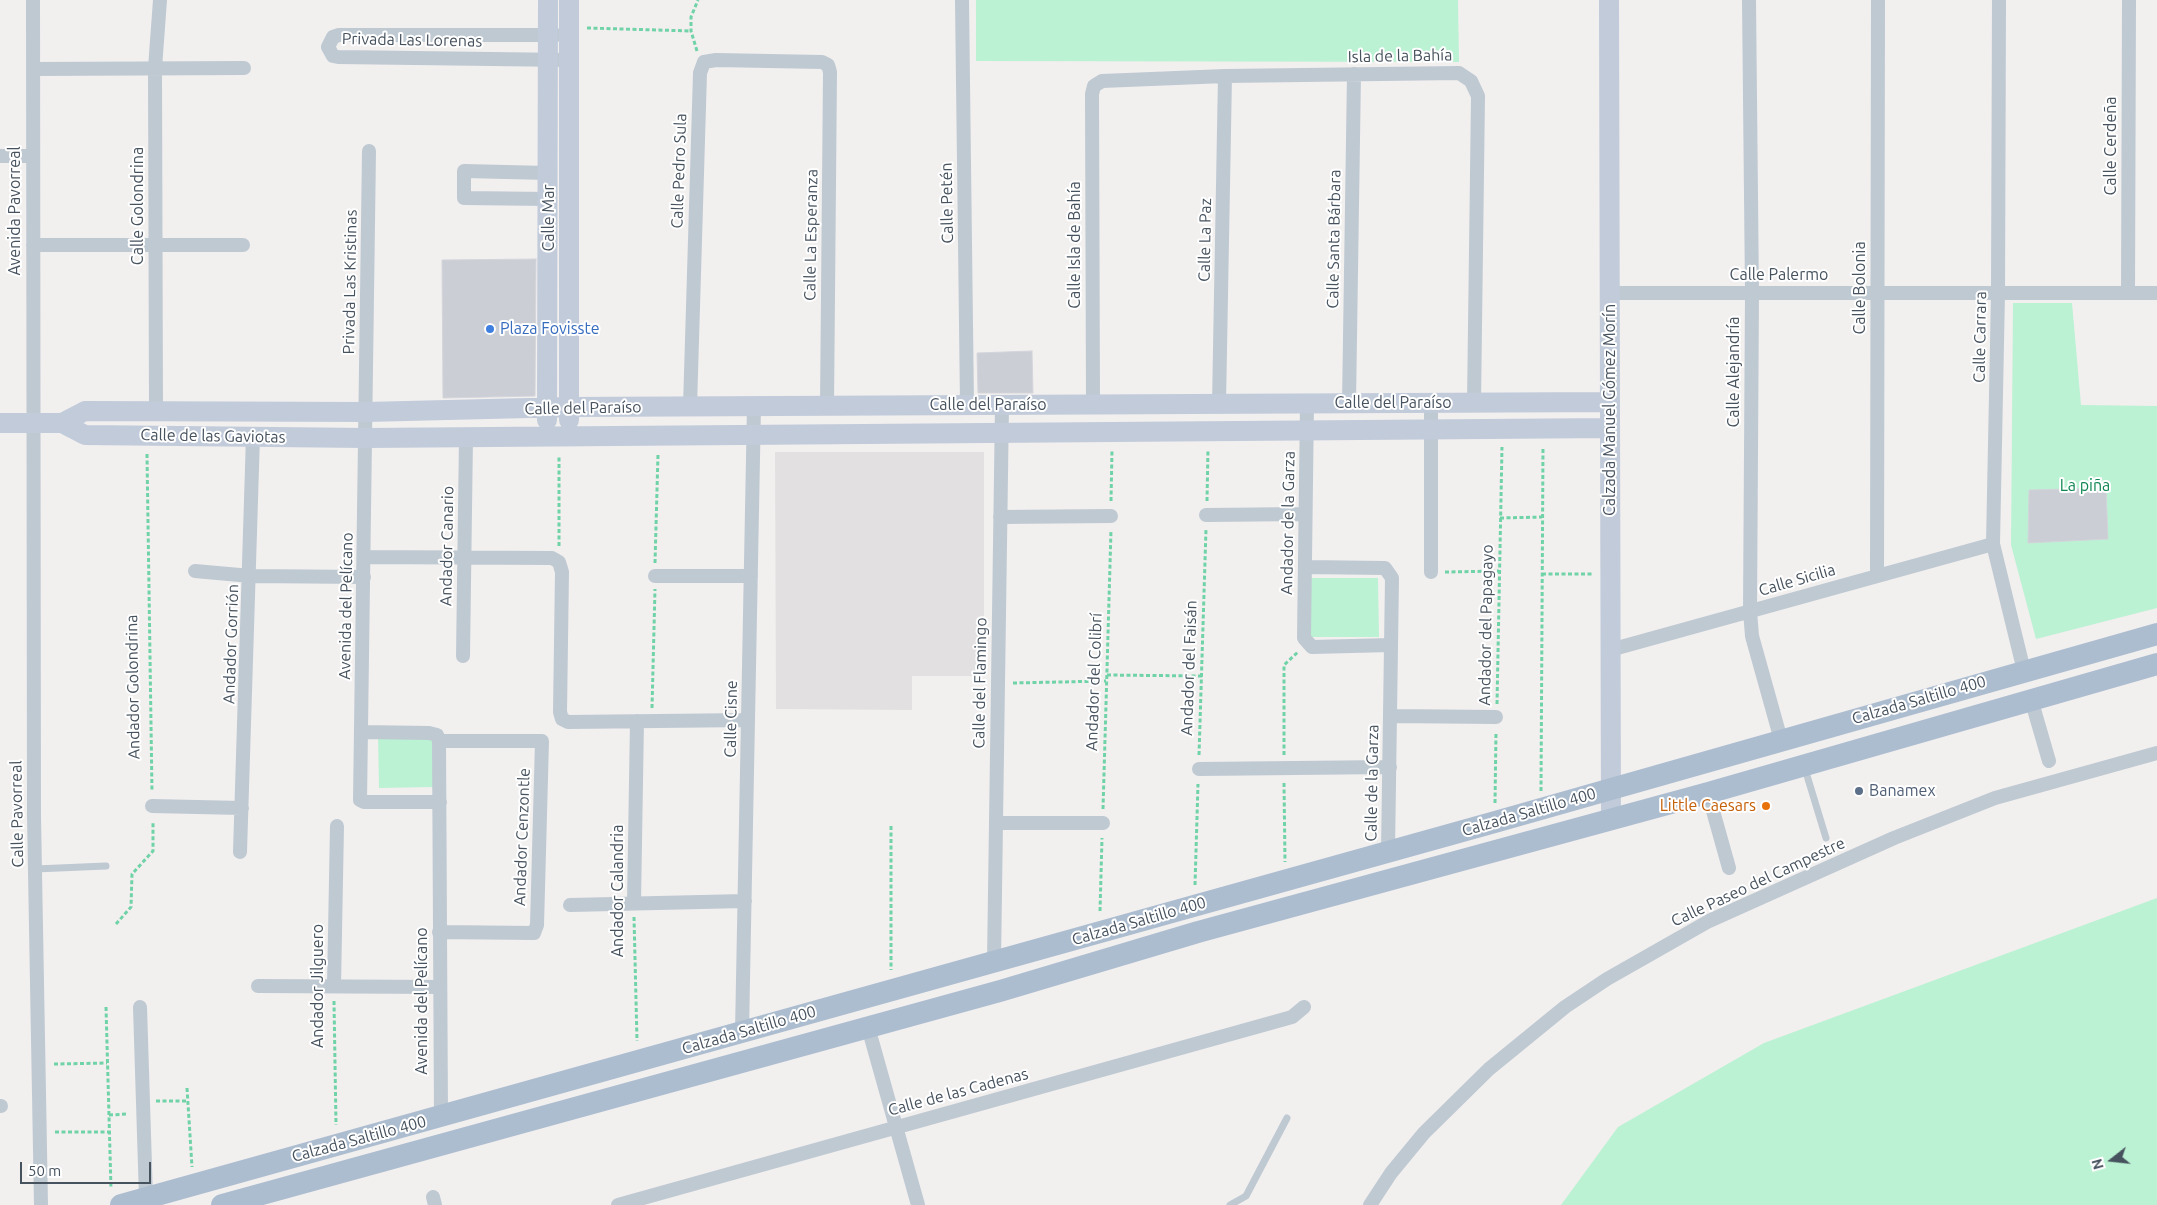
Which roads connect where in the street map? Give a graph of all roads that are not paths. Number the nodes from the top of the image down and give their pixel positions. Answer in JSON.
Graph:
{"nodes":[{"id":1,"x":33,"y":0,"type":"edge"},
{"id":2,"x":160,"y":0,"type":"edge"},
{"id":3,"x":548,"y":0,"type":"edge"},
{"id":4,"x":569,"y":0,"type":"edge"},
{"id":5,"x":962,"y":0,"type":"edge"},
{"id":6,"x":1609,"y":0,"type":"edge"},
{"id":7,"x":1749,"y":0,"type":"edge"},
{"id":8,"x":1878,"y":0,"type":"edge"},
{"id":9,"x":1999,"y":0,"type":"edge"},
{"id":10,"x":2129,"y":0,"type":"edge"},
{"id":11,"x":569,"y":32,"type":"junction"},
{"id":12,"x":548,"y":35,"type":"junction"},
{"id":13,"x":548,"y":59,"type":"junction"},
{"id":14,"x":568,"y":60,"type":"junction"},
{"id":15,"x":828,"y":65,"type":"joint"},
{"id":16,"x":155,"y":68,"type":"junction"},
{"id":17,"x":244,"y":68,"type":"dead end"},
{"id":18,"x":33,"y":69,"type":"junction"},
{"id":19,"x":1354,"y":74,"type":"junction"},
{"id":20,"x":1225,"y":76,"type":"junction"},
{"id":21,"x":1094,"y":86,"type":"joint"},
{"id":22,"x":370,"y":151,"type":"dead end"},
{"id":23,"x":0,"y":156,"type":"edge"},
{"id":24,"x":33,"y":156,"type":"junction"},
{"id":25,"x":548,"y":173,"type":"junction"},
{"id":26,"x":548,"y":199,"type":"junction"},
{"id":27,"x":33,"y":245,"type":"junction"},
{"id":28,"x":244,"y":245,"type":"dead end"},
{"id":29,"x":156,"y":246,"type":"junction"},
{"id":30,"x":1610,"y":293,"type":"junction"},
{"id":31,"x":1752,"y":293,"type":"junction"},
{"id":32,"x":1877,"y":293,"type":"junction"},
{"id":33,"x":1998,"y":293,"type":"junction"},
{"id":34,"x":2128,"y":293,"type":"junction"},
{"id":35,"x":2157,"y":293,"type":"edge"},
{"id":36,"x":1610,"y":402,"type":"junction"},
{"id":37,"x":1349,"y":403,"type":"junction"},
{"id":38,"x":1431,"y":403,"type":"junction"},
{"id":39,"x":1474,"y":403,"type":"junction"},
{"id":40,"x":1219,"y":404,"type":"junction"},
{"id":41,"x":1307,"y":404,"type":"junction"},
{"id":42,"x":967,"y":405,"type":"junction"},
{"id":43,"x":1002,"y":405,"type":"junction"},
{"id":44,"x":1093,"y":405,"type":"junction"},
{"id":45,"x":754,"y":406,"type":"junction"},
{"id":46,"x":827,"y":406,"type":"junction"},
{"id":47,"x":547,"y":407,"type":"junction"},
{"id":48,"x":569,"y":407,"type":"junction"},
{"id":49,"x":690,"y":407,"type":"junction"},
{"id":50,"x":156,"y":412,"type":"junction"},
{"id":51,"x":366,"y":412,"type":"junction"},
{"id":52,"x":33,"y":422,"type":"junction"},
{"id":53,"x":0,"y":423,"type":"edge"},
{"id":54,"x":62,"y":423,"type":"junction"},
{"id":55,"x":1610,"y":428,"type":"junction"},
{"id":56,"x":1432,"y":429,"type":"junction"},
{"id":57,"x":1306,"y":430,"type":"junction"},
{"id":58,"x":1001,"y":433,"type":"junction"},
{"id":59,"x":754,"y":434,"type":"junction"},
{"id":60,"x":253,"y":436,"type":"junction"},
{"id":61,"x":546,"y":436,"type":"junction"},
{"id":62,"x":569,"y":436,"type":"junction"},
{"id":63,"x":466,"y":437,"type":"junction"},
{"id":64,"x":366,"y":438,"type":"junction"},
{"id":65,"x":1306,"y":514,"type":"junction"},
{"id":66,"x":1206,"y":515,"type":"road end"},
{"id":67,"x":1111,"y":516,"type":"road end"},
{"id":68,"x":1000,"y":517,"type":"junction"},
{"id":69,"x":1993,"y":544,"type":"junction"},
{"id":70,"x":364,"y":557,"type":"junction"},
{"id":71,"x":464,"y":558,"type":"junction"},
{"id":72,"x":1305,"y":567,"type":"junction"},
{"id":73,"x":195,"y":571,"type":"dead end"},
{"id":74,"x":1431,"y":572,"type":"dead end"},
{"id":75,"x":250,"y":576,"type":"junction"},
{"id":76,"x":364,"y":576,"type":"junction"},
{"id":77,"x":655,"y":576,"type":"dead end"},
{"id":78,"x":751,"y":576,"type":"junction"},
{"id":79,"x":1877,"y":576,"type":"junction"},
{"id":80,"x":1750,"y":611,"type":"junction"},
{"id":81,"x":2157,"y":634,"type":"edge"},
{"id":82,"x":1391,"y":644,"type":"junction"},
{"id":83,"x":1610,"y":650,"type":"junction"},
{"id":84,"x":463,"y":656,"type":"dead end"},
{"id":85,"x":2157,"y":664,"type":"edge"},
{"id":86,"x":2024,"y":671,"type":"junction"},
{"id":87,"x":2031,"y":699,"type":"junction"},
{"id":88,"x":1390,"y":716,"type":"junction"},
{"id":89,"x":1496,"y":717,"type":"road end"},
{"id":90,"x":748,"y":720,"type":"junction"},
{"id":91,"x":637,"y":721,"type":"junction"},
{"id":92,"x":361,"y":732,"type":"junction"},
{"id":93,"x":438,"y":738,"type":"junction"},
{"id":94,"x":1781,"y":740,"type":"junction"},
{"id":95,"x":2157,"y":753,"type":"edge"},
{"id":96,"x":2049,"y":761,"type":"dead end"},
{"id":97,"x":1804,"y":765,"type":"junction"},
{"id":98,"x":1390,"y":767,"type":"junction"},
{"id":99,"x":1199,"y":770,"type":"road end"},
{"id":100,"x":1610,"y":789,"type":"junction"},
{"id":101,"x":1708,"y":793,"type":"junction"},
{"id":102,"x":440,"y":802,"type":"junction"},
{"id":103,"x":152,"y":806,"type":"road end"},
{"id":104,"x":242,"y":808,"type":"junction"},
{"id":105,"x":1611,"y":820,"type":"junction"},
{"id":106,"x":996,"y":823,"type":"junction"},
{"id":107,"x":1103,"y":823,"type":"road end"},
{"id":108,"x":337,"y":826,"type":"dead end"},
{"id":109,"x":1826,"y":838,"type":"dead end"},
{"id":110,"x":1388,"y":851,"type":"junction"},
{"id":111,"x":240,"y":852,"type":"dead end"},
{"id":112,"x":106,"y":866,"type":"dead end"},
{"id":113,"x":1729,"y":868,"type":"dead end"},
{"id":114,"x":35,"y":869,"type":"junction"},
{"id":115,"x":745,"y":900,"type":"junction"},
{"id":116,"x":634,"y":903,"type":"junction"},
{"id":117,"x":570,"y":905,"type":"dead end"},
{"id":118,"x":439,"y":932,"type":"junction"},
{"id":119,"x":994,"y":962,"type":"junction"},
{"id":120,"x":258,"y":986,"type":"dead end"},
{"id":121,"x":334,"y":986,"type":"junction"},
{"id":122,"x":439,"y":987,"type":"junction"},
{"id":123,"x":140,"y":1007,"type":"dead end"},
{"id":124,"x":1304,"y":1007,"type":"dead end"},
{"id":125,"x":868,"y":1027,"type":"junction"},
{"id":126,"x":742,"y":1032,"type":"junction"},
{"id":127,"x":441,"y":1116,"type":"junction"},
{"id":128,"x":1287,"y":1118,"type":"dead end"},
{"id":129,"x":896,"y":1127,"type":"junction"},
{"id":130,"x":146,"y":1198,"type":"junction"},
{"id":131,"x":116,"y":1200,"type":"edge"},
{"id":132,"x":41,"y":1205,"type":"edge"},
{"id":133,"x":222,"y":1205,"type":"edge"},
{"id":134,"x":618,"y":1205,"type":"edge"},
{"id":135,"x":918,"y":1205,"type":"edge"},
{"id":136,"x":1230,"y":1205,"type":"edge"},
{"id":137,"x":1370,"y":1205,"type":"edge"}],
"edges":[{"from":1,"to":18,"type":"street","name":"Avenida Pavorreal"},
{"from":2,"to":16,"type":"street","name":"Calle Golondrina"},
{"from":3,"to":12,"type":"street","name":"Calle Mar"},
{"from":4,"to":11,"type":"street","name":"Calle Mar"},
{"from":5,"to":42,"type":"street","name":"Calle Petén"},
{"from":6,"to":30,"type":"street","name":"Calzada Manuel Gómez Morín"},
{"from":7,"to":31,"type":"street","name":"Calle Alejandría"},
{"from":8,"to":32,"type":"street","name":"Calle Bolonia"},
{"from":9,"to":33,"type":"street","name":"Calle Carrara"},
{"from":10,"to":34,"type":"street","name":"Calle Cerdeña"},
{"from":11,"to":12,"type":"street","name":"Privada Las Lorenas"},
{"from":11,"to":14,"type":"street","name":"Calle Mar"},
{"from":12,"to":13,"type":"street","name":"Calle Mar"},
{"from":12,"to":13,"type":"street","name":"Privada Las Lorenas"},
{"from":13,"to":14,"type":"street","name":"Privada Las Lorenas"},
{"from":13,"to":25,"type":"street","name":"Calle Mar"},
{"from":14,"to":48,"type":"street","name":"Calle Mar"},
{"from":15,"to":46,"type":"street","name":"Calle La Esperanza"},
{"from":15,"to":49,"type":"street","name":"Calle Pedro Sula"},
{"from":16,"to":17,"type":"street"},
{"from":16,"to":18,"type":"street"},
{"from":16,"to":29,"type":"street","name":"Calle Golondrina"},
{"from":18,"to":24,"type":"street","name":"Avenida Pavorreal"},
{"from":19,"to":20,"type":"street","name":"Isla de la Bahía"},
{"from":19,"to":37,"type":"street","name":"Calle Santa Bárbara"},
{"from":19,"to":39,"type":"street","name":"Isla de la Bahía"},
{"from":20,"to":21,"type":"street","name":"Isla de la Bahía"},
{"from":20,"to":40,"type":"street","name":"Calle La Paz"},
{"from":21,"to":44,"type":"street","name":"Calle Isla de Bahía"},
{"from":22,"to":51,"type":"street","name":"Privada Las Kristinas"},
{"from":23,"to":24,"type":"street"},
{"from":24,"to":27,"type":"street","name":"Avenida Pavorreal"},
{"from":25,"to":26,"type":"street","name":"Calle Mar"},
{"from":25,"to":26,"type":"street"},
{"from":26,"to":47,"type":"street","name":"Calle Mar"},
{"from":27,"to":29,"type":"street"},
{"from":27,"to":52,"type":"street","name":"Avenida Pavorreal"},
{"from":28,"to":29,"type":"street"},
{"from":29,"to":50,"type":"street","name":"Calle Golondrina"},
{"from":30,"to":31,"type":"street","name":"Calle Palermo"},
{"from":30,"to":36,"type":"street","name":"Calzada Manuel Gómez Morín"},
{"from":31,"to":32,"type":"street","name":"Calle Palermo"},
{"from":31,"to":80,"type":"street","name":"Calle Alejandría"},
{"from":32,"to":33,"type":"street","name":"Calle Palermo"},
{"from":32,"to":79,"type":"street","name":"Calle Bolonia"},
{"from":33,"to":34,"type":"street","name":"Calle Palermo"},
{"from":33,"to":69,"type":"street","name":"Calle Carrara"},
{"from":34,"to":35,"type":"street","name":"Calle Palermo"},
{"from":36,"to":39,"type":"street","name":"Calle del Paraíso"},
{"from":36,"to":55,"type":"street","name":"Calzada Manuel Gómez Morín"},
{"from":37,"to":38,"type":"street","name":"Calle del Paraíso"},
{"from":37,"to":41,"type":"street","name":"Calle del Paraíso"},
{"from":38,"to":39,"type":"street","name":"Calle del Paraíso"},
{"from":38,"to":56,"type":"street"},
{"from":40,"to":41,"type":"street","name":"Calle del Paraíso"},
{"from":40,"to":44,"type":"street","name":"Calle del Paraíso"},
{"from":41,"to":57,"type":"street","name":"Andador de la Garza"},
{"from":42,"to":43,"type":"street","name":"Calle del Paraíso"},
{"from":42,"to":46,"type":"street","name":"Calle del Paraíso"},
{"from":43,"to":44,"type":"street","name":"Calle del Paraíso"},
{"from":43,"to":58,"type":"street","name":"Calle del Flamingo"},
{"from":45,"to":46,"type":"street","name":"Calle del Paraíso"},
{"from":45,"to":49,"type":"street","name":"Calle del Paraíso"},
{"from":45,"to":59,"type":"street","name":"Calle Cisne"},
{"from":47,"to":48,"type":"street","name":"Calle del Paraíso"},
{"from":47,"to":51,"type":"street","name":"Calle del Paraíso"},
{"from":47,"to":61,"type":"street","name":"Calle Mar"},
{"from":48,"to":49,"type":"street","name":"Calle del Paraíso"},
{"from":48,"to":62,"type":"street","name":"Calle Mar"},
{"from":50,"to":51,"type":"street","name":"Calle de las Gaviotas"},
{"from":50,"to":54,"type":"street","name":"Calle de las Gaviotas"},
{"from":51,"to":64,"type":"street","name":"Avenida del Pelícano"},
{"from":52,"to":53,"type":"street","name":"Calle de las Gaviotas"},
{"from":52,"to":54,"type":"street","name":"Calle de las Gaviotas"},
{"from":52,"to":114,"type":"street","name":"Calle Pavorreal"},
{"from":54,"to":60,"type":"street","name":"Calle de las Gaviotas"},
{"from":55,"to":56,"type":"street","name":"Calle del Paraíso"},
{"from":55,"to":83,"type":"street","name":"Calzada Manuel Gómez Morín"},
{"from":56,"to":57,"type":"street","name":"Calle del Paraíso"},
{"from":56,"to":74,"type":"street"},
{"from":57,"to":58,"type":"street","name":"Calle del Paraíso"},
{"from":57,"to":65,"type":"street","name":"Andador de la Garza"},
{"from":58,"to":59,"type":"street","name":"Calle del Paraíso"},
{"from":58,"to":68,"type":"street","name":"Calle del Flamingo"},
{"from":59,"to":62,"type":"street","name":"Calle del Paraíso"},
{"from":59,"to":78,"type":"street","name":"Calle Cisne"},
{"from":60,"to":64,"type":"street","name":"Calle de las Gaviotas"},
{"from":60,"to":75,"type":"street","name":"Andador Gorrión"},
{"from":61,"to":62,"type":"street","name":"Calle del Paraíso"},
{"from":61,"to":63,"type":"street","name":"Calle del Paraíso"},
{"from":63,"to":64,"type":"street","name":"Calle del Paraíso"},
{"from":63,"to":71,"type":"street","name":"Andador Canario"},
{"from":64,"to":70,"type":"street","name":"Avenida del Pelícano"},
{"from":65,"to":66,"type":"street"},
{"from":65,"to":72,"type":"street","name":"Andador de la Garza"},
{"from":67,"to":68,"type":"street"},
{"from":68,"to":106,"type":"street","name":"Calle del Flamingo"},
{"from":69,"to":79,"type":"street","name":"Calle Sicilia"},
{"from":69,"to":86,"type":"street","name":"Calle Carrara"},
{"from":70,"to":71,"type":"street"},
{"from":70,"to":76,"type":"street","name":"Avenida del Pelícano"},
{"from":71,"to":84,"type":"street","name":"Andador Canario"},
{"from":71,"to":91,"type":"street"},
{"from":72,"to":82,"type":"street","name":"Calle de la Garza"},
{"from":72,"to":82,"type":"street","name":"Andador de la Garza"},
{"from":73,"to":75,"type":"street"},
{"from":75,"to":76,"type":"street"},
{"from":75,"to":104,"type":"street","name":"Andador Gorrión"},
{"from":76,"to":92,"type":"street","name":"Avenida del Pelícano"},
{"from":77,"to":78,"type":"street"},
{"from":78,"to":90,"type":"street","name":"Calle Cisne"},
{"from":79,"to":80,"type":"street","name":"Calle Sicilia"},
{"from":80,"to":83,"type":"street","name":"Calle Sicilia"},
{"from":80,"to":94,"type":"street","name":"Calle Alejandría"},
{"from":81,"to":86,"type":"main road","name":"Calzada Saltillo 400"},
{"from":82,"to":88,"type":"street","name":"Calle de la Garza"},
{"from":83,"to":100,"type":"street","name":"Calzada Manuel Gómez Morín"},
{"from":85,"to":87,"type":"main road","name":"Calzada Saltillo 400"},
{"from":86,"to":94,"type":"main road","name":"Calzada Saltillo 400"},
{"from":87,"to":96,"type":"street"},
{"from":87,"to":97,"type":"main road","name":"Calzada Saltillo 400"},
{"from":88,"to":89,"type":"street"},
{"from":88,"to":98,"type":"street","name":"Calle de la Garza"},
{"from":90,"to":91,"type":"street"},
{"from":90,"to":115,"type":"street","name":"Calle Cisne"},
{"from":91,"to":116,"type":"street","name":"Andador Calandria"},
{"from":92,"to":93,"type":"street"},
{"from":92,"to":102,"type":"street","name":"Avenida del Pelícano"},
{"from":93,"to":102,"type":"street","name":"Avenida del Pelícano"},
{"from":93,"to":118,"type":"street","name":"Andador Cenzontle"},
{"from":94,"to":100,"type":"main road","name":"Calzada Saltillo 400"},
{"from":95,"to":137,"type":"street","name":"Calle Paseo del Campestre"},
{"from":97,"to":101,"type":"main road","name":"Calzada Saltillo 400"},
{"from":97,"to":109,"type":"lane"},
{"from":98,"to":99,"type":"street"},
{"from":98,"to":110,"type":"street","name":"Calle de la Garza"},
{"from":100,"to":105,"type":"street","name":"Calzada Manuel Gómez Morín"},
{"from":100,"to":110,"type":"main road","name":"Calzada Saltillo 400"},
{"from":101,"to":105,"type":"main road","name":"Calzada Saltillo 400"},
{"from":101,"to":113,"type":"street"},
{"from":102,"to":118,"type":"street","name":"Avenida del Pelícano"},
{"from":103,"to":104,"type":"street"},
{"from":104,"to":111,"type":"street","name":"Andador Gorrión"},
{"from":105,"to":125,"type":"main road","name":"Calzada Saltillo 400"},
{"from":106,"to":107,"type":"street"},
{"from":106,"to":119,"type":"street","name":"Calle del Flamingo"},
{"from":108,"to":121,"type":"street","name":"Andador Jilguero"},
{"from":110,"to":119,"type":"main road","name":"Calzada Saltillo 400"},
{"from":112,"to":114,"type":"lane"},
{"from":114,"to":132,"type":"street","name":"Calle Pavorreal"},
{"from":115,"to":116,"type":"street"},
{"from":115,"to":126,"type":"street","name":"Calle Cisne"},
{"from":116,"to":117,"type":"street"},
{"from":118,"to":122,"type":"street","name":"Avenida del Pelícano"},
{"from":119,"to":126,"type":"main road","name":"Calzada Saltillo 400"},
{"from":120,"to":121,"type":"street"},
{"from":121,"to":122,"type":"street"},
{"from":122,"to":127,"type":"street","name":"Avenida del Pelícano"},
{"from":123,"to":130,"type":"street"},
{"from":124,"to":129,"type":"street","name":"Calle de las Cadenas"},
{"from":125,"to":129,"type":"street"},
{"from":125,"to":133,"type":"main road","name":"Calzada Saltillo 400"},
{"from":126,"to":127,"type":"main road","name":"Calzada Saltillo 400"},
{"from":127,"to":130,"type":"main road","name":"Calzada Saltillo 400"},
{"from":128,"to":136,"type":"lane"},
{"from":129,"to":134,"type":"street","name":"Calle de las Cadenas"},
{"from":129,"to":135,"type":"street"},
{"from":130,"to":131,"type":"main road","name":"Calzada Saltillo 400"}]}
